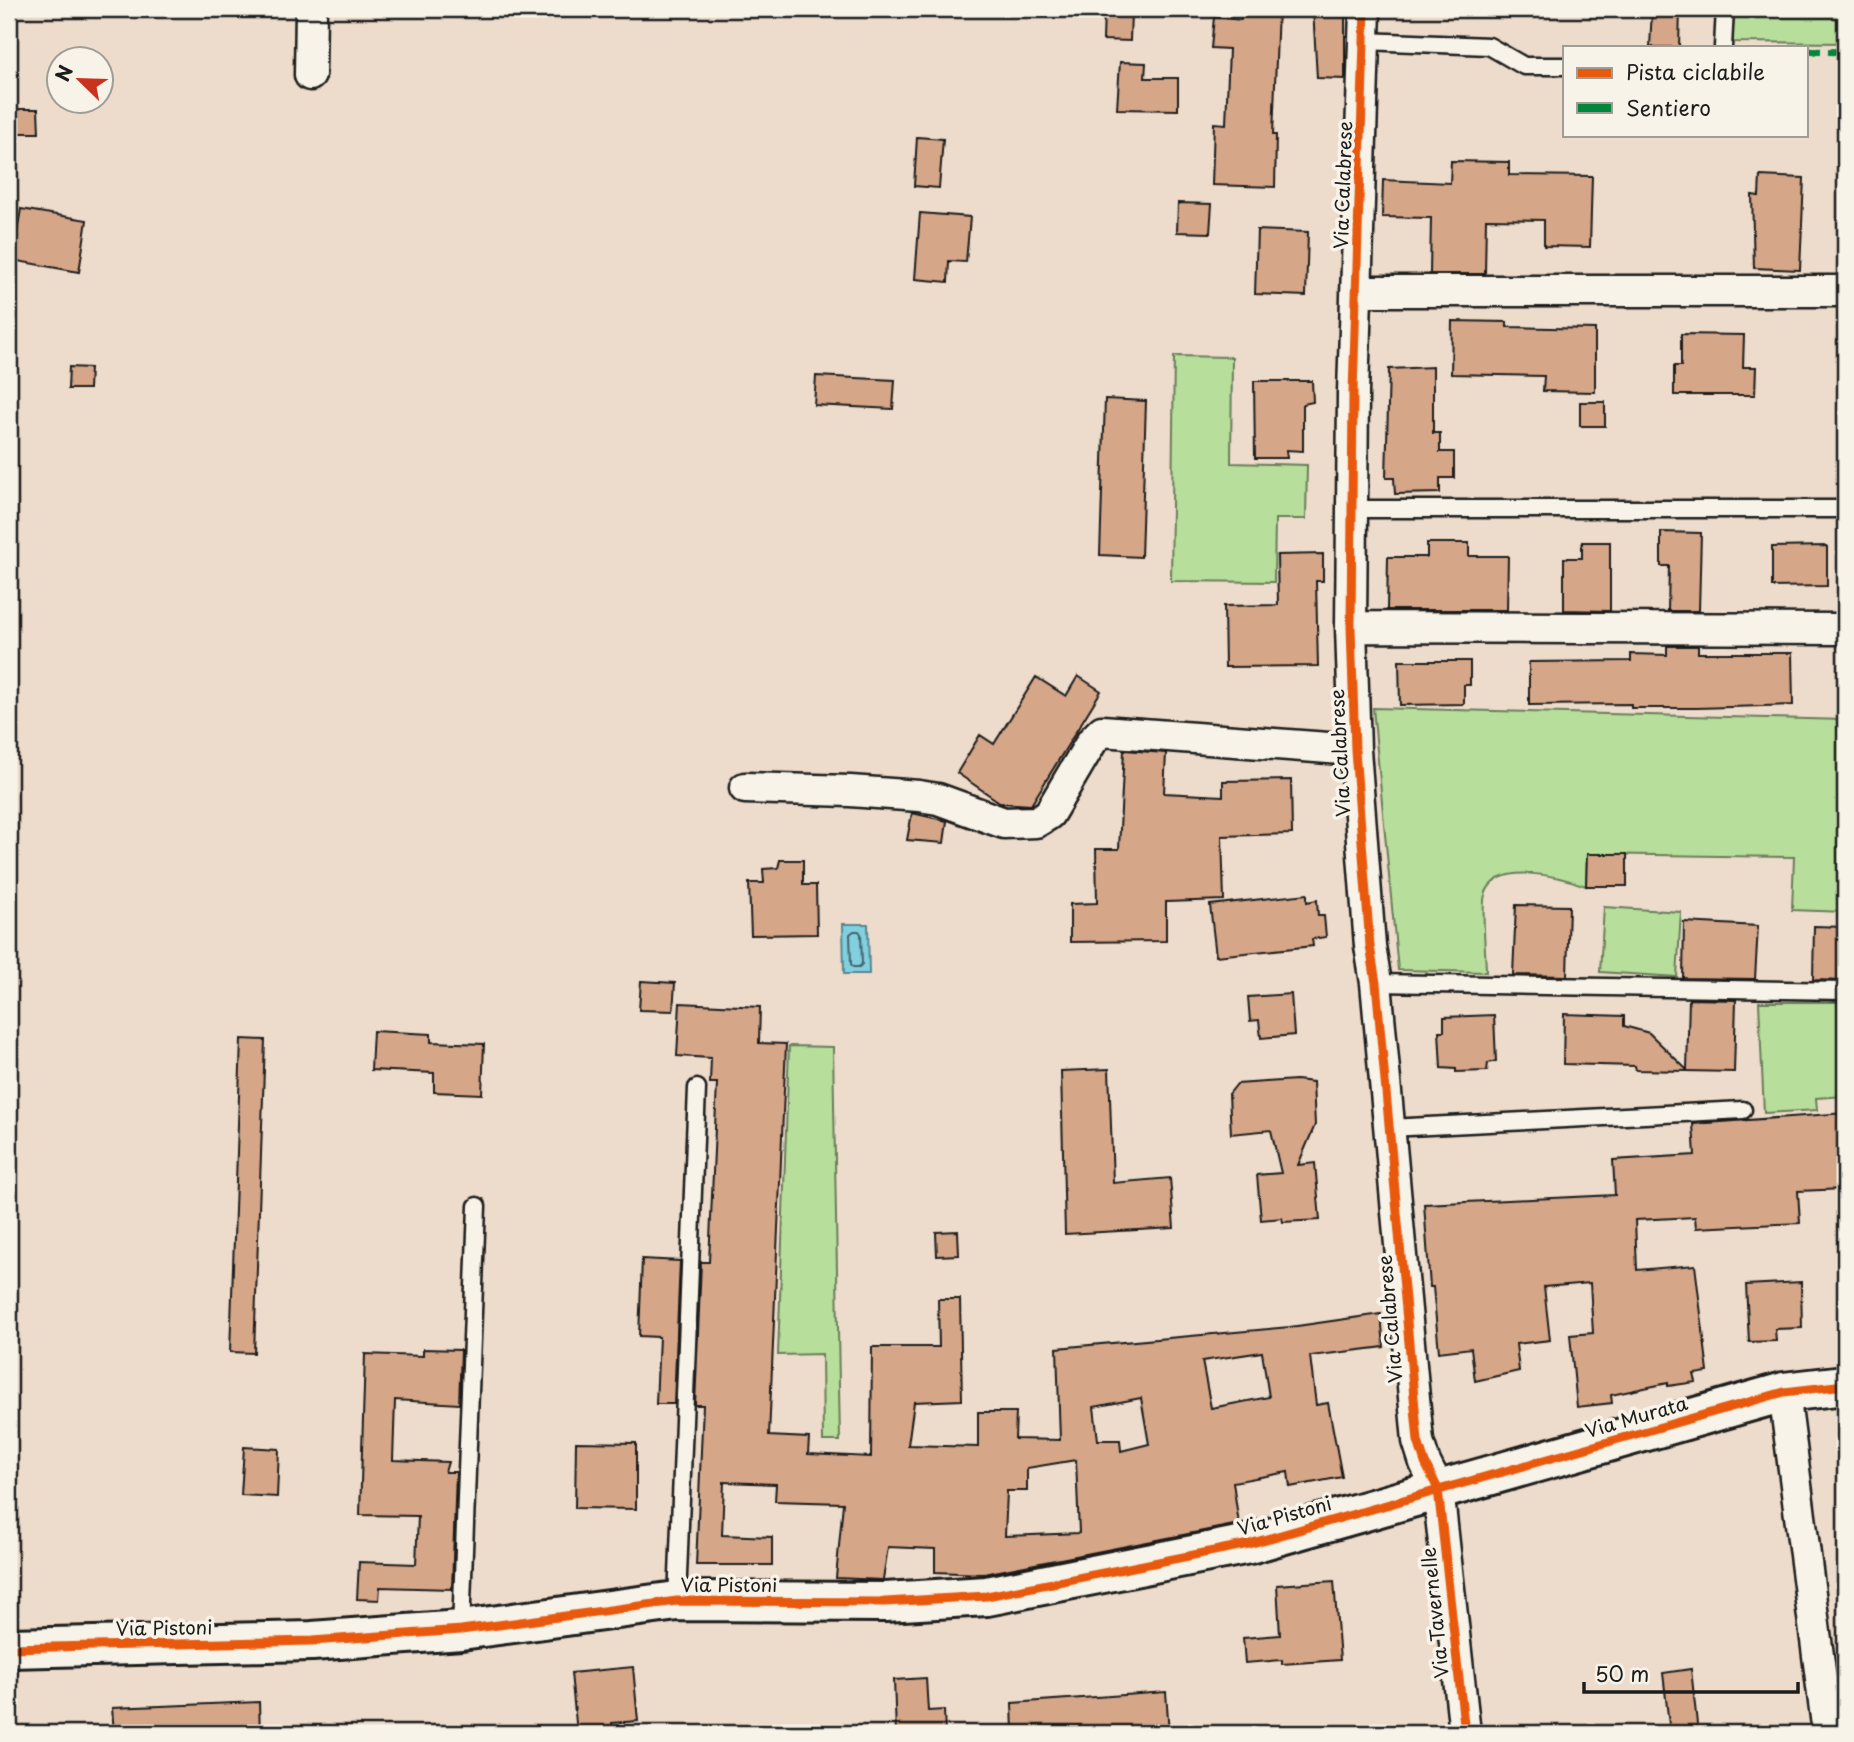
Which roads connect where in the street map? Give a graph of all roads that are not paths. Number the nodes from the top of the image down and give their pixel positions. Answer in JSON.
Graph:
{"nodes":[{"id":1,"x":311,"y":9,"type":"edge"},
{"id":2,"x":1365,"y":9,"type":"edge"},
{"id":3,"x":1726,"y":9,"type":"edge"},
{"id":4,"x":1364,"y":41,"type":"junction"},
{"id":5,"x":1723,"y":46,"type":"edge"},
{"id":6,"x":1563,"y":66,"type":"edge"},
{"id":7,"x":310,"y":75,"type":"dead end"},
{"id":8,"x":1356,"y":291,"type":"junction"},
{"id":9,"x":1845,"y":291,"type":"edge"},
{"id":10,"x":1352,"y":509,"type":"junction"},
{"id":11,"x":1845,"y":509,"type":"edge"},
{"id":12,"x":1351,"y":627,"type":"junction"},
{"id":13,"x":1845,"y":629,"type":"edge"},
{"id":14,"x":1355,"y":750,"type":"junction"},
{"id":15,"x":745,"y":788,"type":"dead end"},
{"id":16,"x":1376,"y":983,"type":"junction"},
{"id":17,"x":1845,"y":990,"type":"edge"},
{"id":18,"x":698,"y":1088,"type":"dead end"},
{"id":19,"x":1743,"y":1110,"type":"dead end"},
{"id":20,"x":1389,"y":1128,"type":"junction"},
{"id":21,"x":477,"y":1206,"type":"dead end"},
{"id":22,"x":1845,"y":1385,"type":"edge"},
{"id":23,"x":1784,"y":1392,"type":"junction"},
{"id":24,"x":1438,"y":1489,"type":"junction"},
{"id":25,"x":677,"y":1601,"type":"junction"},
{"id":26,"x":461,"y":1630,"type":"junction"},
{"id":27,"x":9,"y":1648,"type":"edge"},
{"id":28,"x":1465,"y":1733,"type":"edge"},
{"id":29,"x":1828,"y":1733,"type":"edge"}],
"edges":[{"from":1,"to":7,"type":"street"},
{"from":2,"to":4,"type":"street","name":"Via Calabrese"},
{"from":3,"to":5,"type":"lane"},
{"from":4,"to":6,"type":"lane"},
{"from":4,"to":8,"type":"street","name":"Via Calabrese"},
{"from":8,"to":9,"type":"street"},
{"from":8,"to":10,"type":"street","name":"Via Calabrese"},
{"from":10,"to":11,"type":"lane"},
{"from":10,"to":12,"type":"street","name":"Via Calabrese"},
{"from":12,"to":13,"type":"street"},
{"from":12,"to":14,"type":"street","name":"Via Calabrese"},
{"from":14,"to":15,"type":"street"},
{"from":14,"to":16,"type":"street","name":"Via Calabrese"},
{"from":16,"to":17,"type":"lane"},
{"from":16,"to":20,"type":"street","name":"Via Calabrese"},
{"from":18,"to":25,"type":"lane"},
{"from":19,"to":20,"type":"lane"},
{"from":20,"to":24,"type":"street","name":"Via Calabrese"},
{"from":21,"to":26,"type":"lane"},
{"from":22,"to":23,"type":"street","name":"Via Murata"},
{"from":23,"to":24,"type":"street","name":"Via Murata"},
{"from":23,"to":29,"type":"street"},
{"from":24,"to":25,"type":"street","name":"Via Pistoni"},
{"from":24,"to":28,"type":"street","name":"Via Tavernelle"},
{"from":25,"to":26,"type":"street","name":"Via Pistoni"},
{"from":26,"to":27,"type":"street","name":"Via Pistoni"}]}
